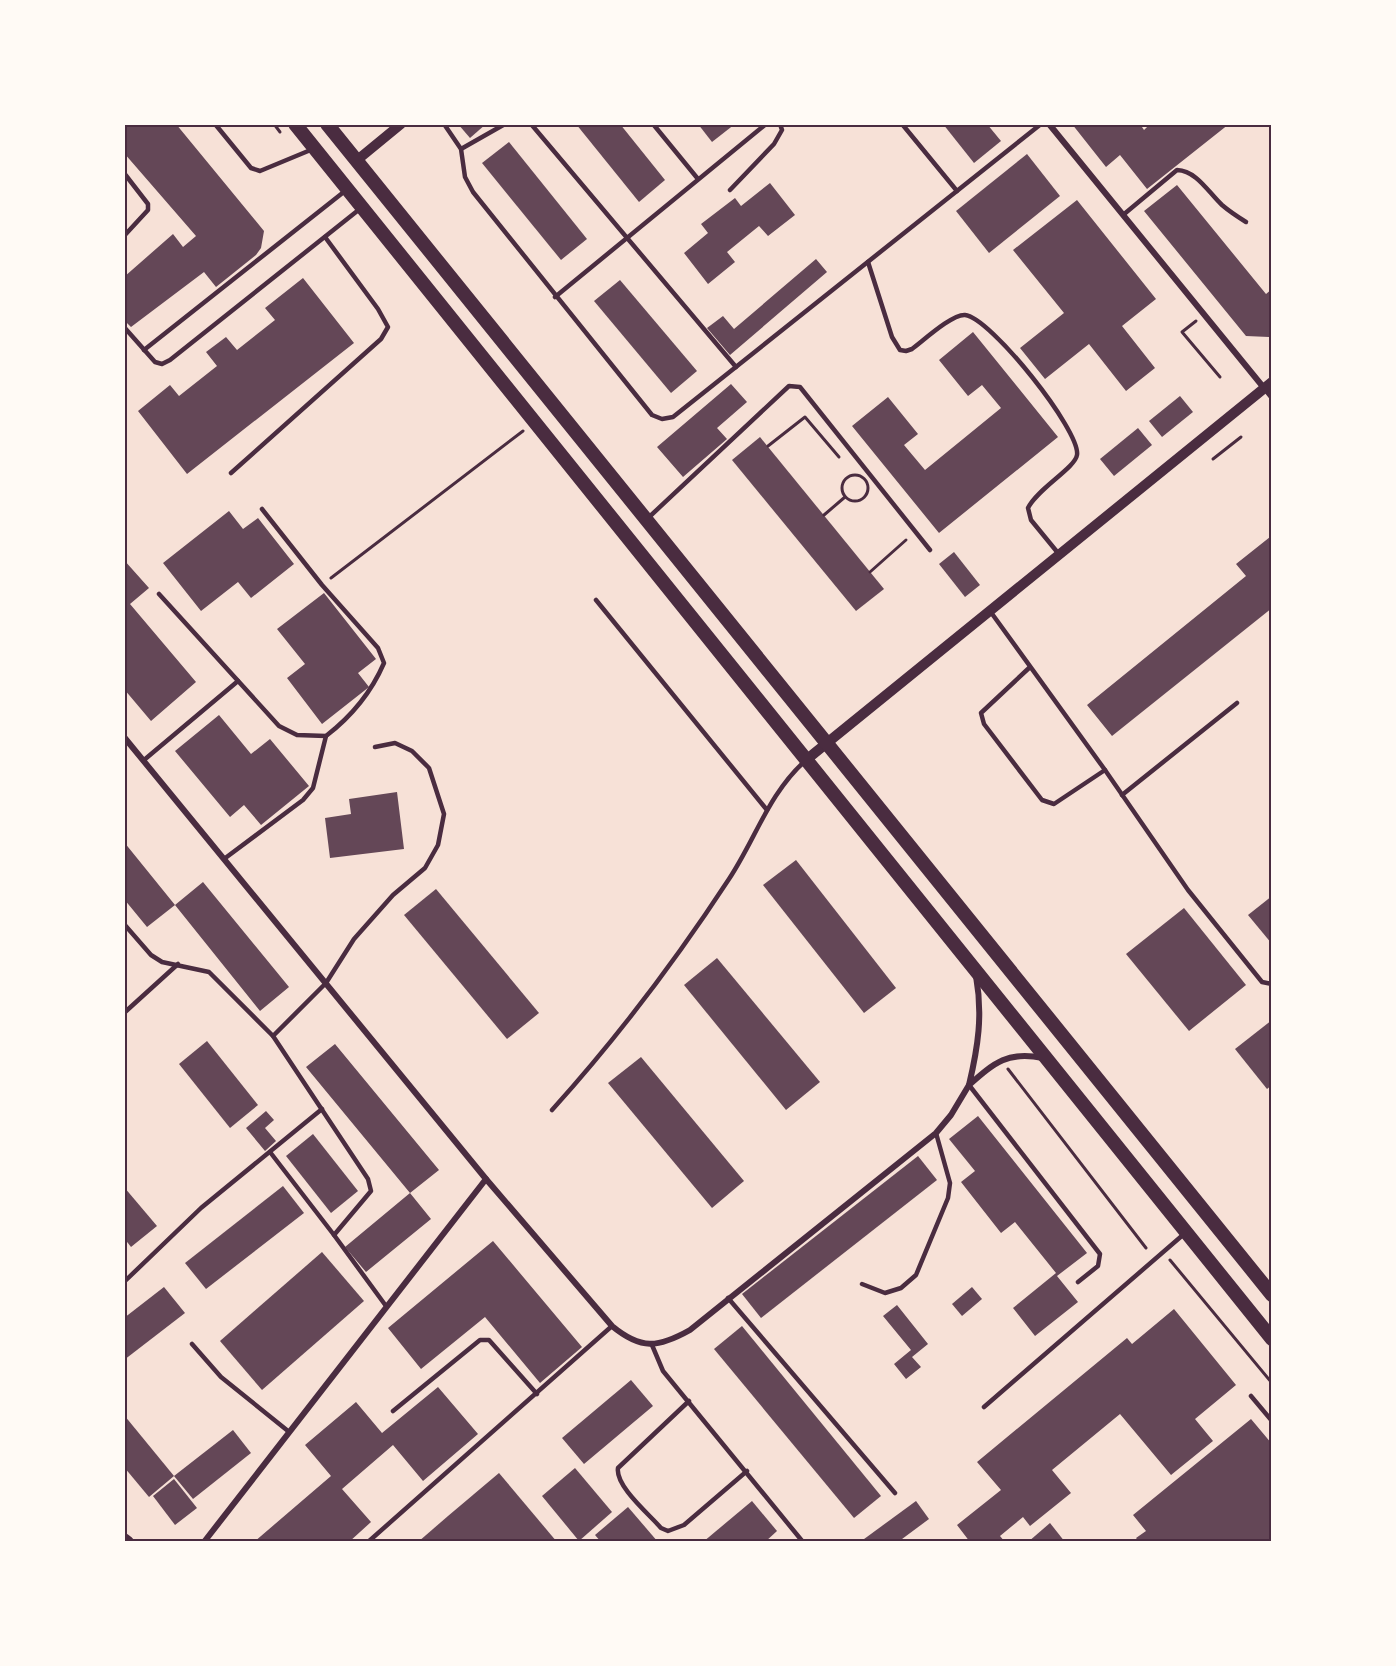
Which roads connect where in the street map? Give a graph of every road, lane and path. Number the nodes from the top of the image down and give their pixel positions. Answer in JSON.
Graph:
{"nodes":[{"id":1,"x":215,"y":124,"type":"edge"},
{"id":2,"x":295,"y":124,"type":"edge"},
{"id":3,"x":327,"y":124,"type":"edge"},
{"id":4,"x":401,"y":124,"type":"edge"},
{"id":5,"x":444,"y":124,"type":"edge"},
{"id":6,"x":505,"y":124,"type":"edge"},
{"id":7,"x":531,"y":124,"type":"edge"},
{"id":8,"x":652,"y":124,"type":"edge"},
{"id":9,"x":766,"y":124,"type":"edge"},
{"id":10,"x":780,"y":124,"type":"edge"},
{"id":11,"x":902,"y":124,"type":"edge"},
{"id":12,"x":1041,"y":124,"type":"edge"},
{"id":13,"x":1049,"y":124,"type":"edge"},
{"id":14,"x":314,"y":148,"type":"junction"},
{"id":15,"x":461,"y":149,"type":"junction"},
{"id":16,"x":356,"y":161,"type":"junction"},
{"id":17,"x":124,"y":173,"type":"edge"},
{"id":18,"x":698,"y":179,"type":"junction"},
{"id":19,"x":347,"y":189,"type":"junction"},
{"id":20,"x":730,"y":190,"type":"dead end"},
{"id":21,"x":957,"y":191,"type":"junction"},
{"id":22,"x":361,"y":207,"type":"junction"},
{"id":23,"x":1123,"y":215,"type":"junction"},
{"id":24,"x":1246,"y":222,"type":"dead end"},
{"id":25,"x":124,"y":236,"type":"edge"},
{"id":26,"x":325,"y":237,"type":"junction"},
{"id":27,"x":627,"y":237,"type":"junction"},
{"id":28,"x":868,"y":262,"type":"junction"},
{"id":29,"x":555,"y":297,"type":"junction"},
{"id":30,"x":1204,"y":314,"type":"junction"},
{"id":31,"x":124,"y":327,"type":"edge"},
{"id":32,"x":144,"y":350,"type":"junction"},
{"id":33,"x":736,"y":367,"type":"junction"},
{"id":34,"x":1220,"y":377,"type":"dead end"},
{"id":35,"x":1268,"y":385,"type":"edge"},
{"id":36,"x":1272,"y":398,"type":"edge"},
{"id":37,"x":534,"y":422,"type":"junction"},
{"id":38,"x":1240,"y":437,"type":"dead end"},
{"id":39,"x":768,"y":446,"type":"dead end"},
{"id":40,"x":840,"y":458,"type":"dead end"},
{"id":41,"x":1213,"y":459,"type":"dead end"},
{"id":42,"x":847,"y":467,"type":"dead end"},
{"id":43,"x":231,"y":473,"type":"dead end"},
{"id":44,"x":854,"y":475,"type":"junction"},
{"id":45,"x":867,"y":492,"type":"junction"},
{"id":46,"x":845,"y":497,"type":"junction"},
{"id":47,"x":874,"y":500,"type":"dead end"},
{"id":48,"x":261,"y":509,"type":"dead end"},
{"id":49,"x":824,"y":515,"type":"dead end"},
{"id":50,"x":645,"y":521,"type":"junction"},
{"id":51,"x":900,"y":533,"type":"dead end"},
{"id":52,"x":930,"y":550,"type":"dead end"},
{"id":53,"x":1060,"y":555,"type":"junction"},
{"id":54,"x":870,"y":572,"type":"dead end"},
{"id":55,"x":322,"y":585,"type":"junction"},
{"id":56,"x":159,"y":594,"type":"dead end"},
{"id":57,"x":596,"y":600,"type":"dead end"},
{"id":58,"x":990,"y":611,"type":"junction"},
{"id":59,"x":1029,"y":668,"type":"junction"},
{"id":60,"x":238,"y":681,"type":"junction"},
{"id":61,"x":1237,"y":703,"type":"dead end"},
{"id":62,"x":326,"y":736,"type":"junction"},
{"id":63,"x":124,"y":737,"type":"edge"},
{"id":64,"x":825,"y":745,"type":"junction"},
{"id":65,"x":375,"y":747,"type":"dead end"},
{"id":66,"x":144,"y":760,"type":"junction"},
{"id":67,"x":806,"y":760,"type":"junction"},
{"id":68,"x":1105,"y":770,"type":"junction"},
{"id":69,"x":1122,"y":795,"type":"junction"},
{"id":70,"x":767,"y":810,"type":"junction"},
{"id":71,"x":224,"y":859,"type":"junction"},
{"id":72,"x":124,"y":924,"type":"edge"},
{"id":73,"x":178,"y":964,"type":"junction"},
{"id":74,"x":975,"y":969,"type":"junction"},
{"id":75,"x":326,"y":983,"type":"junction"},
{"id":76,"x":1272,"y":984,"type":"edge"},
{"id":77,"x":124,"y":1013,"type":"edge"},
{"id":78,"x":273,"y":1036,"type":"junction"},
{"id":79,"x":1046,"y":1059,"type":"junction"},
{"id":80,"x":1005,"y":1066,"type":"dead end"},
{"id":81,"x":969,"y":1085,"type":"junction"},
{"id":82,"x":322,"y":1108,"type":"junction"},
{"id":83,"x":552,"y":1110,"type":"dead end"},
{"id":84,"x":936,"y":1133,"type":"junction"},
{"id":85,"x":270,"y":1152,"type":"junction"},
{"id":86,"x":486,"y":1179,"type":"junction"},
{"id":87,"x":1186,"y":1233,"type":"junction"},
{"id":88,"x":334,"y":1235,"type":"junction"},
{"id":89,"x":1146,"y":1248,"type":"dead end"},
{"id":90,"x":1170,"y":1260,"type":"dead end"},
{"id":91,"x":124,"y":1282,"type":"edge"},
{"id":92,"x":1078,"y":1282,"type":"dead end"},
{"id":93,"x":862,"y":1284,"type":"dead end"},
{"id":94,"x":1272,"y":1296,"type":"edge"},
{"id":95,"x":728,"y":1298,"type":"junction"},
{"id":96,"x":386,"y":1305,"type":"junction"},
{"id":97,"x":612,"y":1326,"type":"junction"},
{"id":98,"x":1272,"y":1339,"type":"edge"},
{"id":99,"x":192,"y":1344,"type":"dead end"},
{"id":100,"x":652,"y":1346,"type":"junction"},
{"id":101,"x":1272,"y":1383,"type":"edge"},
{"id":102,"x":537,"y":1394,"type":"junction"},
{"id":103,"x":1251,"y":1396,"type":"dead end"},
{"id":104,"x":689,"y":1401,"type":"junction"},
{"id":105,"x":984,"y":1407,"type":"dead end"},
{"id":106,"x":393,"y":1411,"type":"dead end"},
{"id":107,"x":1272,"y":1421,"type":"edge"},
{"id":108,"x":288,"y":1431,"type":"junction"},
{"id":109,"x":747,"y":1472,"type":"junction"},
{"id":110,"x":895,"y":1493,"type":"dead end"},
{"id":111,"x":124,"y":1539,"type":"edge"},
{"id":112,"x":128,"y":1542,"type":"edge"},
{"id":113,"x":204,"y":1542,"type":"edge"},
{"id":114,"x":368,"y":1542,"type":"edge"},
{"id":115,"x":803,"y":1542,"type":"edge"}],
"edges":[{"from":1,"to":14,"type":"lane"},
{"from":2,"to":14,"type":"main road"},
{"from":3,"to":16,"type":"main road"},
{"from":4,"to":16,"type":"street"},
{"from":5,"to":15,"type":"lane"},
{"from":6,"to":15,"type":"lane"},
{"from":7,"to":27,"type":"lane"},
{"from":8,"to":18,"type":"lane"},
{"from":9,"to":18,"type":"lane"},
{"from":10,"to":20,"type":"lane"},
{"from":11,"to":21,"type":"lane"},
{"from":12,"to":21,"type":"lane"},
{"from":13,"to":23,"type":"street"},
{"from":14,"to":19,"type":"main road"},
{"from":15,"to":29,"type":"lane"},
{"from":16,"to":50,"type":"main road"},
{"from":17,"to":25,"type":"lane"},
{"from":18,"to":27,"type":"lane"},
{"from":19,"to":22,"type":"main road"},
{"from":19,"to":32,"type":"lane"},
{"from":21,"to":28,"type":"lane"},
{"from":22,"to":26,"type":"lane"},
{"from":22,"to":37,"type":"main road"},
{"from":23,"to":24,"type":"lane"},
{"from":23,"to":30,"type":"street"},
{"from":26,"to":32,"type":"lane"},
{"from":26,"to":43,"type":"lane"},
{"from":27,"to":29,"type":"lane"},
{"from":27,"to":33,"type":"lane"},
{"from":28,"to":33,"type":"lane"},
{"from":28,"to":53,"type":"lane"},
{"from":29,"to":33,"type":"lane"},
{"from":30,"to":34,"type":"path"},
{"from":30,"to":35,"type":"street"},
{"from":31,"to":32,"type":"lane"},
{"from":35,"to":36,"type":"street"},
{"from":35,"to":53,"type":"street"},
{"from":37,"to":55,"type":"path"},
{"from":37,"to":67,"type":"main road"},
{"from":38,"to":41,"type":"path"},
{"from":39,"to":40,"type":"path"},
{"from":42,"to":44,"type":"path"},
{"from":44,"to":45,"type":"path"},
{"from":44,"to":46,"type":"path"},
{"from":45,"to":46,"type":"path"},
{"from":45,"to":47,"type":"path"},
{"from":46,"to":49,"type":"path"},
{"from":48,"to":55,"type":"lane"},
{"from":50,"to":52,"type":"lane"},
{"from":50,"to":64,"type":"main road"},
{"from":51,"to":54,"type":"path"},
{"from":53,"to":58,"type":"street"},
{"from":55,"to":62,"type":"lane"},
{"from":56,"to":60,"type":"lane"},
{"from":57,"to":70,"type":"lane"},
{"from":58,"to":59,"type":"lane"},
{"from":58,"to":64,"type":"street"},
{"from":59,"to":68,"type":"lane"},
{"from":59,"to":68,"type":"lane"},
{"from":60,"to":62,"type":"lane"},
{"from":60,"to":66,"type":"lane"},
{"from":61,"to":69,"type":"lane"},
{"from":62,"to":71,"type":"lane"},
{"from":63,"to":66,"type":"street"},
{"from":64,"to":67,"type":"street"},
{"from":64,"to":94,"type":"main road"},
{"from":65,"to":75,"type":"lane"},
{"from":66,"to":71,"type":"street"},
{"from":67,"to":70,"type":"lane"},
{"from":67,"to":74,"type":"main road"},
{"from":68,"to":69,"type":"lane"},
{"from":69,"to":76,"type":"lane"},
{"from":70,"to":83,"type":"lane"},
{"from":71,"to":75,"type":"street"},
{"from":72,"to":73,"type":"lane"},
{"from":73,"to":77,"type":"lane"},
{"from":73,"to":78,"type":"lane"},
{"from":74,"to":79,"type":"main road"},
{"from":74,"to":81,"type":"street"},
{"from":75,"to":78,"type":"lane"},
{"from":75,"to":86,"type":"street"},
{"from":78,"to":82,"type":"lane"},
{"from":79,"to":81,"type":"street"},
{"from":79,"to":87,"type":"main road"},
{"from":80,"to":89,"type":"path"},
{"from":81,"to":84,"type":"street"},
{"from":81,"to":92,"type":"lane"},
{"from":82,"to":85,"type":"lane"},
{"from":82,"to":88,"type":"lane"},
{"from":84,"to":93,"type":"lane"},
{"from":84,"to":95,"type":"street"},
{"from":85,"to":88,"type":"lane"},
{"from":85,"to":91,"type":"lane"},
{"from":86,"to":96,"type":"street"},
{"from":86,"to":97,"type":"street"},
{"from":87,"to":98,"type":"main road"},
{"from":87,"to":105,"type":"lane"},
{"from":88,"to":96,"type":"lane"},
{"from":90,"to":101,"type":"path"},
{"from":95,"to":100,"type":"street"},
{"from":95,"to":110,"type":"lane"},
{"from":96,"to":108,"type":"street"},
{"from":97,"to":100,"type":"street"},
{"from":97,"to":102,"type":"lane"},
{"from":99,"to":108,"type":"lane"},
{"from":100,"to":104,"type":"lane"},
{"from":102,"to":106,"type":"lane"},
{"from":102,"to":114,"type":"lane"},
{"from":103,"to":107,"type":"lane"},
{"from":104,"to":109,"type":"lane"},
{"from":104,"to":109,"type":"lane"},
{"from":108,"to":113,"type":"street"},
{"from":109,"to":115,"type":"lane"},
{"from":111,"to":112,"type":"main road"}]}
